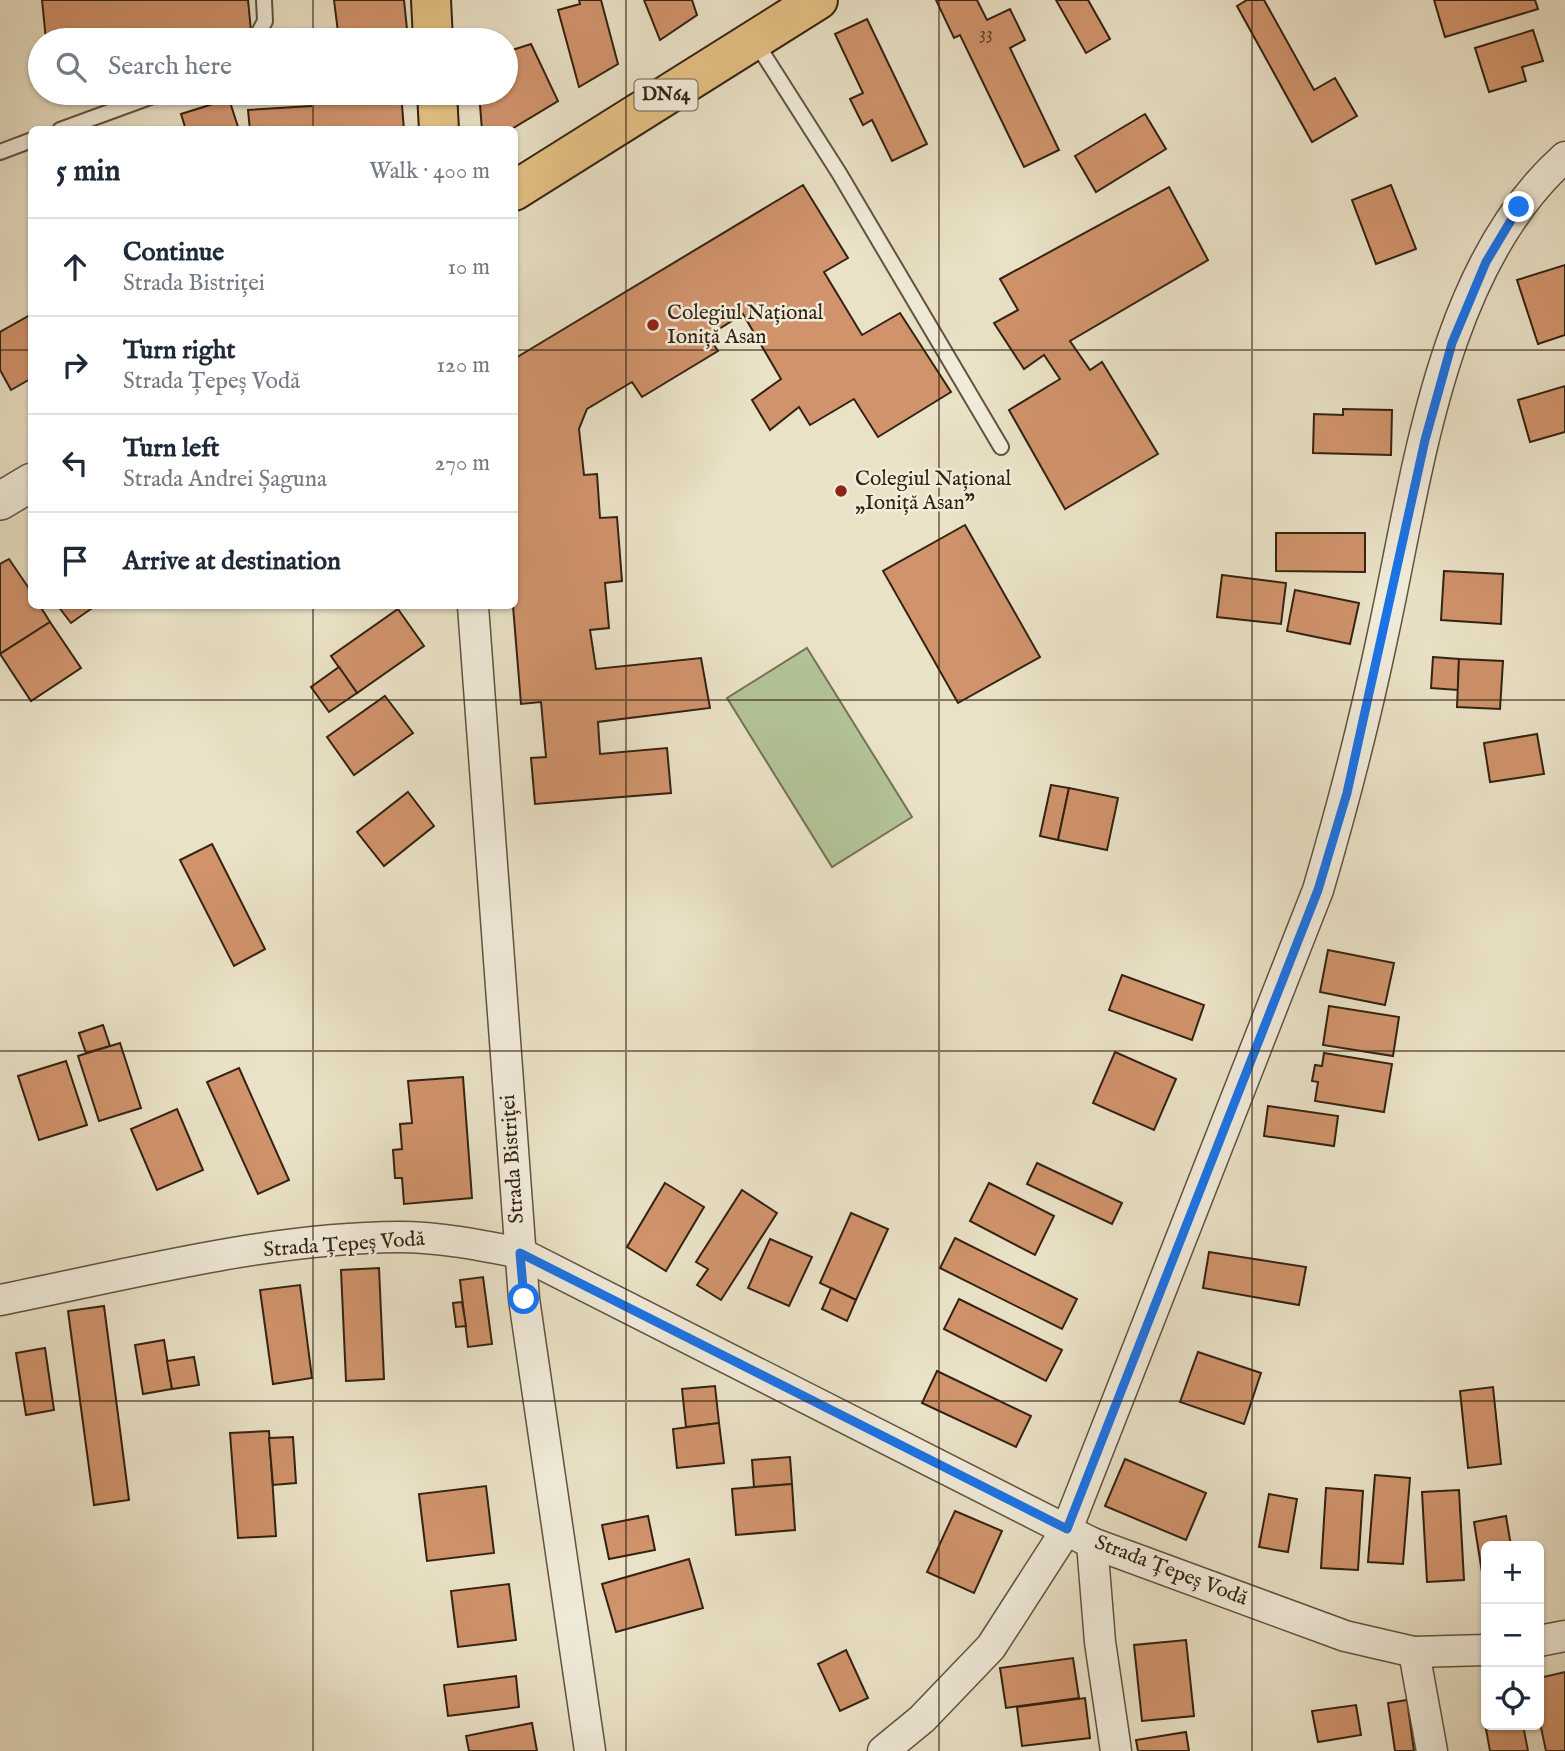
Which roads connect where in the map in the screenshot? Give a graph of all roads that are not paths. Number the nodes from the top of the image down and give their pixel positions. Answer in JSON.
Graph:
{"nodes":[{"id":1,"x":264,"y":0,"type":"edge"},
{"id":2,"x":431,"y":0,"type":"edge"},
{"id":3,"x":818,"y":0,"type":"edge"},
{"id":4,"x":261,"y":28,"type":"edge"},
{"id":5,"x":432,"y":28,"type":"edge"},
{"id":6,"x":755,"y":40,"type":"junction"},
{"id":7,"x":128,"y":105,"type":"edge"},
{"id":8,"x":438,"y":105,"type":"edge"},
{"id":9,"x":71,"y":126,"type":"edge"},
{"id":10,"x":439,"y":126,"type":"edge"},
{"id":11,"x":28,"y":142,"type":"edge"},
{"id":12,"x":0,"y":152,"type":"edge"},
{"id":13,"x":1565,"y":157,"type":"edge"},
{"id":14,"x":518,"y":188,"type":"edge"},
{"id":15,"x":1001,"y":447,"type":"dead end"},
{"id":16,"x":28,"y":484,"type":"edge"},
{"id":17,"x":0,"y":501,"type":"edge"},
{"id":18,"x":473,"y":609,"type":"edge"},
{"id":19,"x":520,"y":1253,"type":"junction"},
{"id":20,"x":0,"y":1300,"type":"edge"},
{"id":21,"x":1079,"y":1536,"type":"junction"},
{"id":22,"x":1565,"y":1636,"type":"edge"},
{"id":23,"x":1544,"y":1640,"type":"edge"},
{"id":24,"x":1481,"y":1650,"type":"edge"},
{"id":25,"x":1414,"y":1652,"type":"junction"},
{"id":26,"x":590,"y":1751,"type":"edge"},
{"id":27,"x":883,"y":1751,"type":"edge"},
{"id":28,"x":1116,"y":1751,"type":"edge"},
{"id":29,"x":1433,"y":1751,"type":"edge"}],
"edges":[{"from":1,"to":4,"type":"lane"},
{"from":2,"to":5,"type":"main road"},
{"from":3,"to":6,"type":"main road","number":"DN64"},
{"from":6,"to":14,"type":"main road","number":"DN64"},
{"from":6,"to":15,"type":"lane"},
{"from":7,"to":9,"type":"lane"},
{"from":8,"to":10,"type":"main road"},
{"from":11,"to":12,"type":"lane"},
{"from":13,"to":21,"type":"street"},
{"from":16,"to":17,"type":"street"},
{"from":18,"to":19,"type":"street","name":"Strada Bistriței"},
{"from":19,"to":20,"type":"street","name":"Strada Țepeș Vodă"},
{"from":19,"to":21,"type":"street","name":"Strada Țepeș Vodă"},
{"from":19,"to":26,"type":"street","name":"Strada Bistriței"},
{"from":21,"to":25,"type":"street","name":"Strada Țepeș Vodă"},
{"from":21,"to":27,"type":"street"},
{"from":21,"to":28,"type":"street"},
{"from":22,"to":23,"type":"street"},
{"from":24,"to":25,"type":"street","name":"Strada Țepeș Vodă"},
{"from":25,"to":29,"type":"street"}]}
